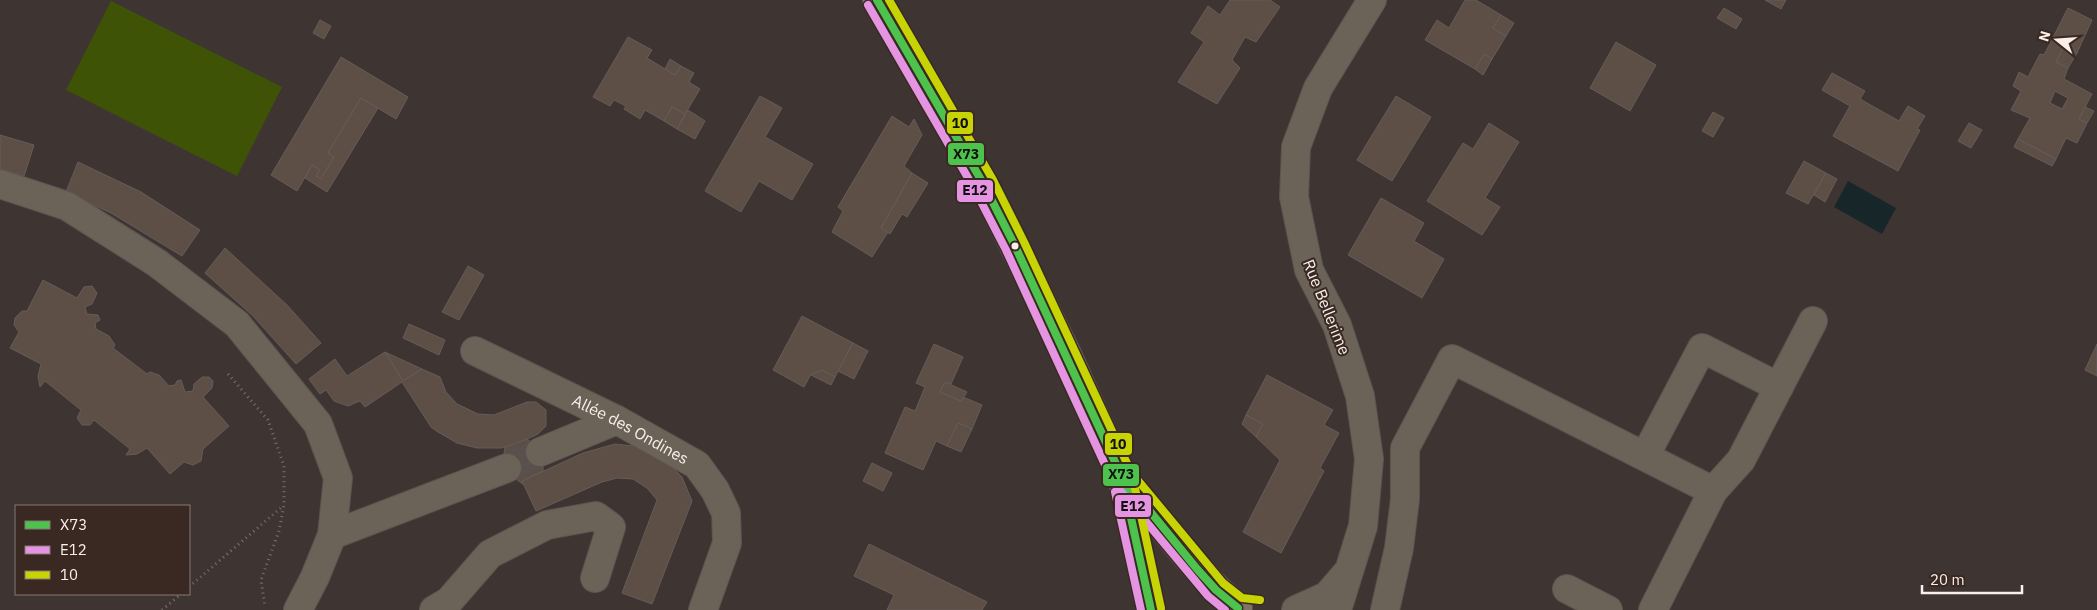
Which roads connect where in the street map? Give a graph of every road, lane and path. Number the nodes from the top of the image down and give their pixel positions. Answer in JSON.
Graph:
{"nodes":[{"id":1,"x":877,"y":0,"type":"edge"},
{"id":2,"x":1372,"y":0,"type":"edge"},
{"id":3,"x":0,"y":184,"type":"edge"},
{"id":4,"x":1813,"y":322,"type":"dead end"},
{"id":5,"x":476,"y":351,"type":"dead end"},
{"id":6,"x":228,"y":374,"type":"dead end"},
{"id":7,"x":1779,"y":387,"type":"junction"},
{"id":8,"x":617,"y":420,"type":"junction"},
{"id":9,"x":540,"y":452,"type":"tunnel mouth"},
{"id":10,"x":1645,"y":456,"type":"junction"},
{"id":11,"x":507,"y":468,"type":"tunnel mouth"},
{"id":12,"x":1122,"y":477,"type":"junction"},
{"id":13,"x":1713,"y":491,"type":"junction"},
{"id":14,"x":284,"y":505,"type":"junction"},
{"id":15,"x":332,"y":536,"type":"junction"},
{"id":16,"x":1349,"y":570,"type":"junction"},
{"id":17,"x":595,"y":578,"type":"dead end"},
{"id":18,"x":190,"y":586,"type":"edge"},
{"id":19,"x":1567,"y":589,"type":"dead end"},
{"id":20,"x":180,"y":595,"type":"edge"},
{"id":21,"x":1239,"y":609,"type":"edge"},
{"id":22,"x":162,"y":610,"type":"edge"},
{"id":23,"x":266,"y":610,"type":"edge"},
{"id":24,"x":299,"y":610,"type":"edge"},
{"id":25,"x":434,"y":610,"type":"edge"},
{"id":26,"x":703,"y":610,"type":"edge"},
{"id":27,"x":1151,"y":610,"type":"edge"},
{"id":28,"x":1296,"y":610,"type":"edge"},
{"id":29,"x":1337,"y":610,"type":"edge"},
{"id":30,"x":1386,"y":610,"type":"edge"},
{"id":31,"x":1608,"y":610,"type":"edge"},
{"id":32,"x":1653,"y":610,"type":"edge"}],
"edges":[{"from":1,"to":12,"type":"main road"},
{"from":2,"to":16,"type":"street","name":"Rue Bellerime"},
{"from":3,"to":15,"type":"street"},
{"from":4,"to":7,"type":"street"},
{"from":5,"to":8,"type":"street","name":"Allée des Ondines"},
{"from":6,"to":14,"type":"path"},
{"from":7,"to":10,"type":"street"},
{"from":7,"to":13,"type":"street"},
{"from":8,"to":9,"type":"street"},
{"from":8,"to":26,"type":"street","name":"Allée des Ondines"},
{"from":10,"to":13,"type":"street"},
{"from":10,"to":30,"type":"street"},
{"from":11,"to":15,"type":"street"},
{"from":12,"to":21,"type":"main road"},
{"from":12,"to":27,"type":"main road"},
{"from":13,"to":32,"type":"street"},
{"from":14,"to":18,"type":"path"},
{"from":14,"to":23,"type":"path"},
{"from":15,"to":24,"type":"street"},
{"from":16,"to":28,"type":"street","name":"Rue Bellerime"},
{"from":16,"to":29,"type":"street","name":"Rue Bellerime"},
{"from":17,"to":25,"type":"street"},
{"from":19,"to":31,"type":"street"},
{"from":20,"to":22,"type":"path"}]}
